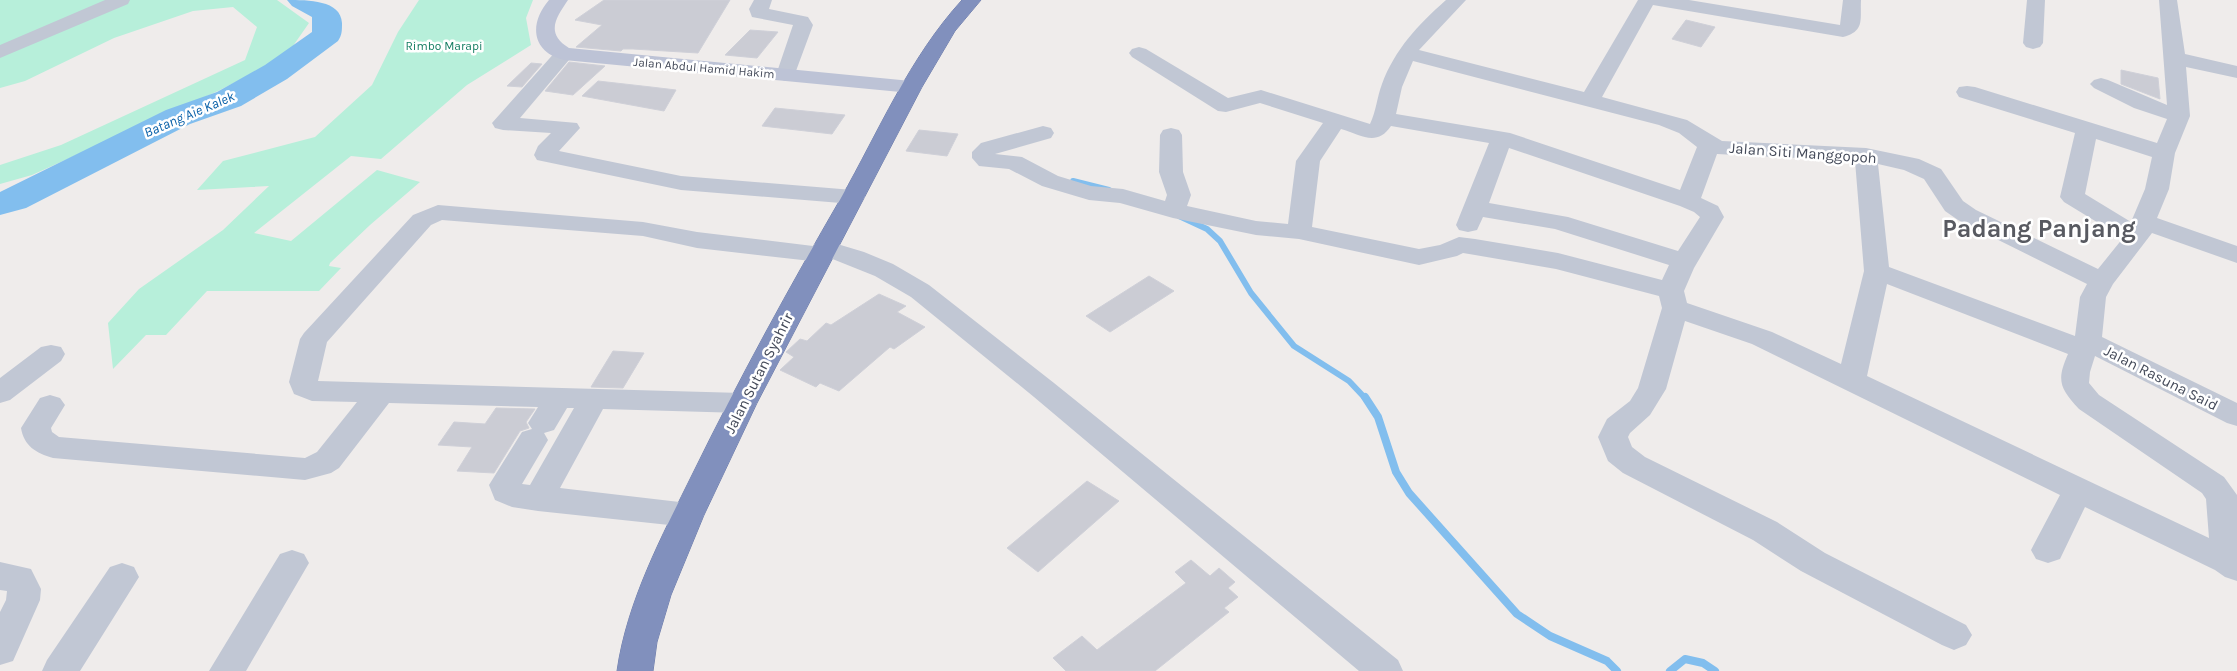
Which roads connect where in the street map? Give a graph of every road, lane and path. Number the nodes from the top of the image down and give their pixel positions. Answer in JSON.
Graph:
{"nodes":[{"id":1,"x":121,"y":0,"type":"edge"},
{"id":2,"x":559,"y":0,"type":"edge"},
{"id":3,"x":763,"y":0,"type":"edge"},
{"id":4,"x":972,"y":0,"type":"edge"},
{"id":5,"x":1457,"y":0,"type":"edge"},
{"id":6,"x":1647,"y":0,"type":"edge"},
{"id":7,"x":1654,"y":0,"type":"edge"},
{"id":8,"x":1852,"y":0,"type":"edge"},
{"id":9,"x":2036,"y":0,"type":"edge"},
{"id":10,"x":2168,"y":0,"type":"edge"},
{"id":11,"x":2033,"y":43,"type":"dead end"},
{"id":12,"x":0,"y":52,"type":"edge"},
{"id":13,"x":1406,"y":52,"type":"junction"},
{"id":14,"x":1138,"y":53,"type":"dead end"},
{"id":15,"x":564,"y":54,"type":"junction"},
{"id":16,"x":2175,"y":58,"type":"junction"},
{"id":17,"x":2237,"y":72,"type":"edge"},
{"id":18,"x":786,"y":75,"type":"junction"},
{"id":19,"x":2102,"y":84,"type":"dead end"},
{"id":20,"x":911,"y":87,"type":"junction"},
{"id":21,"x":1967,"y":92,"type":"dead end"},
{"id":22,"x":1590,"y":100,"type":"junction"},
{"id":23,"x":2179,"y":116,"type":"junction"},
{"id":24,"x":1383,"y":118,"type":"junction"},
{"id":25,"x":1335,"y":122,"type":"junction"},
{"id":26,"x":2087,"y":130,"type":"junction"},
{"id":27,"x":1043,"y":133,"type":"dead end"},
{"id":28,"x":1171,"y":135,"type":"dead end"},
{"id":29,"x":1502,"y":138,"type":"junction"},
{"id":30,"x":1709,"y":145,"type":"junction"},
{"id":31,"x":2164,"y":153,"type":"junction"},
{"id":32,"x":1866,"y":156,"type":"junction"},
{"id":33,"x":853,"y":197,"type":"junction"},
{"id":34,"x":1688,"y":201,"type":"junction"},
{"id":35,"x":1475,"y":208,"type":"junction"},
{"id":36,"x":1172,"y":211,"type":"junction"},
{"id":37,"x":2141,"y":229,"type":"junction"},
{"id":38,"x":1299,"y":232,"type":"junction"},
{"id":39,"x":1459,"y":245,"type":"junction"},
{"id":40,"x":822,"y":251,"type":"junction"},
{"id":41,"x":2237,"y":255,"type":"edge"},
{"id":42,"x":1686,"y":262,"type":"junction"},
{"id":43,"x":1877,"y":271,"type":"junction"},
{"id":44,"x":2102,"y":281,"type":"junction"},
{"id":45,"x":1673,"y":300,"type":"junction"},
{"id":46,"x":2086,"y":346,"type":"junction"},
{"id":47,"x":51,"y":354,"type":"dead end"},
{"id":48,"x":1852,"y":379,"type":"junction"},
{"id":49,"x":0,"y":393,"type":"edge"},
{"id":50,"x":381,"y":393,"type":"junction"},
{"id":51,"x":559,"y":398,"type":"junction"},
{"id":52,"x":594,"y":399,"type":"junction"},
{"id":53,"x":742,"y":403,"type":"junction"},
{"id":54,"x":50,"y":405,"type":"dead end"},
{"id":55,"x":2237,"y":416,"type":"edge"},
{"id":56,"x":2078,"y":490,"type":"junction"},
{"id":57,"x":538,"y":499,"type":"junction"},
{"id":58,"x":688,"y":516,"type":"junction"},
{"id":59,"x":2048,"y":550,"type":"dead end"},
{"id":60,"x":292,"y":563,"type":"dead end"},
{"id":61,"x":2232,"y":565,"type":"edge"},
{"id":62,"x":0,"y":576,"type":"edge"},
{"id":63,"x":122,"y":577,"type":"dead end"},
{"id":64,"x":1954,"y":635,"type":"dead end"},
{"id":65,"x":0,"y":650,"type":"edge"},
{"id":66,"x":60,"y":671,"type":"edge"},
{"id":67,"x":227,"y":671,"type":"edge"},
{"id":68,"x":635,"y":671,"type":"edge"},
{"id":69,"x":1385,"y":671,"type":"edge"}],
"edges":[{"from":1,"to":12,"type":"street"},
{"from":2,"to":15,"type":"main road"},
{"from":3,"to":18,"type":"street"},
{"from":4,"to":20,"type":"highway","name":"Jalan Sutan Syahrir"},
{"from":5,"to":13,"type":"street"},
{"from":6,"to":22,"type":"street"},
{"from":7,"to":8,"type":"street"},
{"from":9,"to":11,"type":"street"},
{"from":10,"to":16,"type":"street","name":"Jalan Rasuna Said"},
{"from":13,"to":22,"type":"street","name":"Jalan Siti Manggopoh"},
{"from":13,"to":24,"type":"street"},
{"from":14,"to":25,"type":"street"},
{"from":15,"to":18,"type":"main road","name":"Jalan Abdul Hamid Hakim"},
{"from":15,"to":33,"type":"street"},
{"from":16,"to":17,"type":"street"},
{"from":16,"to":23,"type":"street","name":"Jalan Rasuna Said"},
{"from":18,"to":20,"type":"main road","name":"Jalan Abdul Hamid Hakim"},
{"from":19,"to":23,"type":"street"},
{"from":20,"to":33,"type":"highway","name":"Jalan Sutan Syahrir"},
{"from":21,"to":26,"type":"street"},
{"from":22,"to":30,"type":"street","name":"Jalan Siti Manggopoh"},
{"from":23,"to":31,"type":"street","name":"Jalan Rasuna Said"},
{"from":24,"to":25,"type":"street"},
{"from":24,"to":29,"type":"street"},
{"from":25,"to":38,"type":"street"},
{"from":26,"to":31,"type":"street"},
{"from":26,"to":37,"type":"street"},
{"from":27,"to":36,"type":"street"},
{"from":28,"to":36,"type":"street"},
{"from":29,"to":34,"type":"street"},
{"from":29,"to":35,"type":"street"},
{"from":30,"to":32,"type":"street","name":"Jalan Siti Manggopoh"},
{"from":30,"to":34,"type":"street"},
{"from":31,"to":37,"type":"street","name":"Jalan Rasuna Said"},
{"from":32,"to":43,"type":"street"},
{"from":32,"to":44,"type":"street","name":"Jalan Siti Manggopoh"},
{"from":33,"to":40,"type":"highway","name":"Jalan Sutan Syahrir"},
{"from":34,"to":42,"type":"street"},
{"from":35,"to":39,"type":"street"},
{"from":35,"to":42,"type":"street"},
{"from":36,"to":38,"type":"street"},
{"from":37,"to":41,"type":"street"},
{"from":37,"to":44,"type":"street","name":"Jalan Rasuna Said"},
{"from":38,"to":39,"type":"street"},
{"from":39,"to":45,"type":"street"},
{"from":40,"to":50,"type":"street"},
{"from":40,"to":53,"type":"highway","name":"Jalan Sutan Syahrir"},
{"from":40,"to":69,"type":"street"},
{"from":42,"to":45,"type":"street"},
{"from":43,"to":46,"type":"street"},
{"from":43,"to":48,"type":"street"},
{"from":44,"to":46,"type":"street","name":"Jalan Rasuna Said"},
{"from":45,"to":48,"type":"street"},
{"from":45,"to":64,"type":"street"},
{"from":46,"to":55,"type":"street","name":"Jalan Rasuna Said"},
{"from":46,"to":61,"type":"street"},
{"from":47,"to":49,"type":"street"},
{"from":48,"to":56,"type":"street"},
{"from":50,"to":51,"type":"street"},
{"from":50,"to":54,"type":"street"},
{"from":51,"to":52,"type":"street"},
{"from":51,"to":57,"type":"street"},
{"from":52,"to":53,"type":"street"},
{"from":52,"to":57,"type":"street"},
{"from":53,"to":58,"type":"highway","name":"Jalan Sutan Syahrir"},
{"from":56,"to":59,"type":"street"},
{"from":56,"to":61,"type":"street"},
{"from":57,"to":58,"type":"street"},
{"from":58,"to":68,"type":"highway","name":"Jalan Sutan Syahrir"},
{"from":60,"to":67,"type":"street"},
{"from":62,"to":65,"type":"street"},
{"from":63,"to":66,"type":"street"}]}
